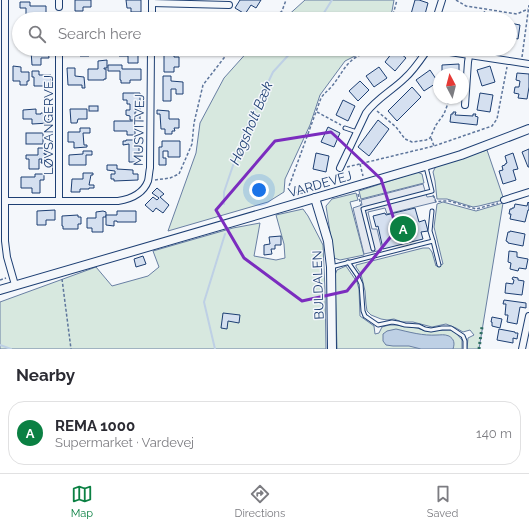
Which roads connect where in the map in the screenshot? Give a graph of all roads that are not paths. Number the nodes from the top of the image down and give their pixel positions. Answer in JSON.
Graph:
{"nodes":[{"id":1,"x":5,"y":0,"type":"edge"},
{"id":2,"x":59,"y":0,"type":"edge"},
{"id":3,"x":442,"y":0,"type":"edge"},
{"id":4,"x":152,"y":2,"type":"edge"},
{"id":5,"x":229,"y":4,"type":"dead end"},
{"id":6,"x":59,"y":8,"type":"dead end"},
{"id":7,"x":438,"y":12,"type":"edge"},
{"id":8,"x":58,"y":56,"type":"edge"},
{"id":9,"x":151,"y":56,"type":"edge"},
{"id":10,"x":423,"y":56,"type":"edge"},
{"id":11,"x":469,"y":56,"type":"joint"},
{"id":12,"x":529,"y":64,"type":"edge"},
{"id":13,"x":467,"y":68,"type":"edge"},
{"id":14,"x":346,"y":128,"type":"road end"},
{"id":15,"x":529,"y":129,"type":"edge"},
{"id":16,"x":357,"y":132,"type":"junction"},
{"id":17,"x":2,"y":157,"type":"edge"},
{"id":18,"x":425,"y":166,"type":"junction"},
{"id":19,"x":340,"y":168,"type":"road end"},
{"id":20,"x":529,"y":192,"type":"edge"},
{"id":21,"x":315,"y":198,"type":"junction"},
{"id":22,"x":59,"y":200,"type":"junction"},
{"id":23,"x":504,"y":200,"type":"road end"},
{"id":24,"x":5,"y":201,"type":"junction"},
{"id":25,"x":432,"y":211,"type":"dead end"},
{"id":26,"x":433,"y":241,"type":"junction"},
{"id":27,"x":373,"y":249,"type":"dead end"},
{"id":28,"x":348,"y":262,"type":"junction"},
{"id":29,"x":439,"y":265,"type":"dead end"},
{"id":30,"x":331,"y":266,"type":"junction"},
{"id":31,"x":15,"y":285,"type":"junction"},
{"id":32,"x":0,"y":290,"type":"edge"},
{"id":33,"x":529,"y":316,"type":"edge"},
{"id":34,"x":332,"y":349,"type":"edge"},
{"id":35,"x":465,"y":349,"type":"edge"},
{"id":36,"x":522,"y":349,"type":"edge"}],
"edges":[{"from":1,"to":17,"type":"street"},
{"from":2,"to":6,"type":"street"},
{"from":3,"to":7,"type":"street"},
{"from":4,"to":5,"type":"street"},
{"from":8,"to":22,"type":"street","name":"LØVSANGERVEJ"},
{"from":9,"to":22,"type":"street","name":"MUSVITVEJ"},
{"from":10,"to":16,"type":"street"},
{"from":11,"to":12,"type":"street"},
{"from":11,"to":13,"type":"street"},
{"from":14,"to":16,"type":"lane"},
{"from":15,"to":18,"type":"street","name":"VARDEVEJ"},
{"from":16,"to":19,"type":"street"},
{"from":17,"to":24,"type":"street"},
{"from":18,"to":21,"type":"street","name":"VARDEVEJ"},
{"from":18,"to":27,"type":"lane"},
{"from":20,"to":23,"type":"street"},
{"from":21,"to":30,"type":"street","name":"BULDALEN"},
{"from":21,"to":31,"type":"street","name":"VARDEVEJ"},
{"from":22,"to":24,"type":"street","name":"MUSVITVEJ"},
{"from":24,"to":31,"type":"street"},
{"from":25,"to":26,"type":"lane"},
{"from":26,"to":28,"type":"lane"},
{"from":26,"to":29,"type":"lane"},
{"from":28,"to":30,"type":"lane"},
{"from":28,"to":35,"type":"lane"},
{"from":30,"to":34,"type":"street","name":"BULDALEN"},
{"from":31,"to":32,"type":"street","name":"VARDEVEJ"},
{"from":33,"to":36,"type":"street"}]}
